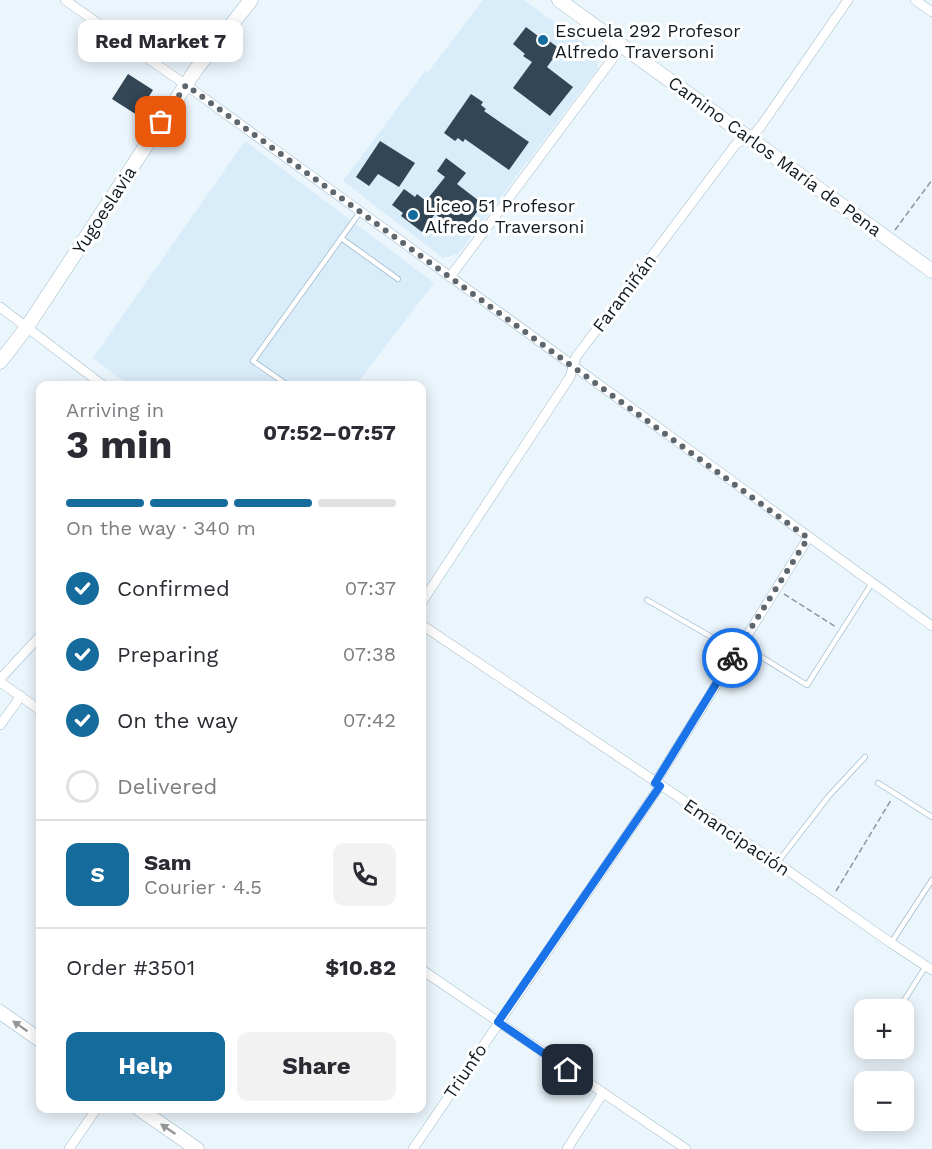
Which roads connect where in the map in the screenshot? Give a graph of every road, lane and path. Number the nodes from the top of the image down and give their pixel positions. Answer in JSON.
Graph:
{"nodes":[{"id":1,"x":65,"y":0,"type":"edge"},
{"id":2,"x":250,"y":0,"type":"edge"},
{"id":3,"x":559,"y":0,"type":"edge"},
{"id":4,"x":848,"y":0,"type":"edge"},
{"id":5,"x":915,"y":0,"type":"edge"},
{"id":6,"x":932,"y":12,"type":"edge"},
{"id":7,"x":622,"y":46,"type":"junction"},
{"id":8,"x":186,"y":85,"type":"junction"},
{"id":9,"x":748,"y":136,"type":"junction"},
{"id":10,"x":932,"y":180,"type":"edge"},
{"id":11,"x":360,"y":212,"type":"junction"},
{"id":12,"x":341,"y":238,"type":"junction"},
{"id":13,"x":889,"y":239,"type":"junction"},
{"id":14,"x":932,"y":271,"type":"edge"},
{"id":15,"x":450,"y":277,"type":"junction"},
{"id":16,"x":398,"y":279,"type":"dead end"},
{"id":17,"x":0,"y":307,"type":"edge"},
{"id":18,"x":27,"y":327,"type":"junction"},
{"id":19,"x":0,"y":362,"type":"edge"},
{"id":20,"x":572,"y":366,"type":"junction"},
{"id":21,"x":98,"y":381,"type":"edge"},
{"id":22,"x":282,"y":381,"type":"edge"},
{"id":23,"x":808,"y":538,"type":"junction"},
{"id":24,"x":872,"y":583,"type":"junction"},
{"id":25,"x":776,"y":588,"type":"junction"},
{"id":26,"x":426,"y":596,"type":"edge"},
{"id":27,"x":647,"y":600,"type":"dead end"},
{"id":28,"x":932,"y":626,"type":"edge"},
{"id":29,"x":426,"y":628,"type":"edge"},
{"id":30,"x":842,"y":631,"type":"junction"},
{"id":31,"x":36,"y":640,"type":"edge"},
{"id":32,"x":738,"y":648,"type":"junction"},
{"id":33,"x":0,"y":680,"type":"edge"},
{"id":34,"x":21,"y":696,"type":"junction"},
{"id":35,"x":36,"y":707,"type":"edge"},
{"id":36,"x":0,"y":725,"type":"edge"},
{"id":37,"x":864,"y":757,"type":"dead end"},
{"id":38,"x":878,"y":783,"type":"dead end"},
{"id":39,"x":657,"y":784,"type":"junction"},
{"id":40,"x":895,"y":794,"type":"junction"},
{"id":41,"x":932,"y":817,"type":"edge"},
{"id":42,"x":777,"y":863,"type":"junction"},
{"id":43,"x":932,"y":880,"type":"edge"},
{"id":44,"x":830,"y":901,"type":"junction"},
{"id":45,"x":891,"y":943,"type":"junction"},
{"id":46,"x":929,"y":968,"type":"edge"},
{"id":47,"x":426,"y":973,"type":"edge"},
{"id":48,"x":906,"y":999,"type":"edge"},
{"id":49,"x":0,"y":1012,"type":"edge"},
{"id":50,"x":498,"y":1022,"type":"junction"},
{"id":51,"x":36,"y":1037,"type":"edge"},
{"id":52,"x":603,"y":1093,"type":"junction"},
{"id":53,"x":94,"y":1113,"type":"edge"},
{"id":54,"x":145,"y":1113,"type":"edge"},
{"id":55,"x":69,"y":1149,"type":"edge"},
{"id":56,"x":197,"y":1149,"type":"edge"},
{"id":57,"x":413,"y":1149,"type":"edge"},
{"id":58,"x":567,"y":1149,"type":"edge"},
{"id":59,"x":686,"y":1149,"type":"edge"}],
"edges":[{"from":1,"to":8,"type":"street"},
{"from":2,"to":8,"type":"street","name":"Yugoeslavia"},
{"from":3,"to":7,"type":"street","name":"Camino Carlos María de Pena"},
{"from":4,"to":9,"type":"street","name":"Faramiñán"},
{"from":5,"to":6,"type":"street"},
{"from":7,"to":9,"type":"street","name":"Camino Carlos María de Pena"},
{"from":7,"to":15,"type":"street"},
{"from":8,"to":11,"type":"street"},
{"from":8,"to":18,"type":"street","name":"Yugoeslavia"},
{"from":9,"to":13,"type":"street","name":"Camino Carlos María de Pena"},
{"from":9,"to":20,"type":"street","name":"Faramiñán"},
{"from":10,"to":13,"type":"path"},
{"from":11,"to":12,"type":"lane"},
{"from":11,"to":15,"type":"street"},
{"from":12,"to":16,"type":"lane"},
{"from":12,"to":22,"type":"lane"},
{"from":13,"to":14,"type":"street","name":"Camino Carlos María de Pena"},
{"from":15,"to":20,"type":"street"},
{"from":17,"to":18,"type":"street"},
{"from":18,"to":19,"type":"street","name":"Yugoeslavia"},
{"from":18,"to":21,"type":"street"},
{"from":20,"to":23,"type":"street"},
{"from":20,"to":26,"type":"street","name":"Faramiñán"},
{"from":23,"to":24,"type":"street"},
{"from":23,"to":25,"type":"street","name":"Triunfo"},
{"from":24,"to":28,"type":"street"},
{"from":24,"to":30,"type":"lane"},
{"from":25,"to":30,"type":"path"},
{"from":25,"to":32,"type":"street","name":"Triunfo"},
{"from":27,"to":32,"type":"lane"},
{"from":29,"to":39,"type":"street","name":"Emancipación"},
{"from":30,"to":32,"type":"lane"},
{"from":31,"to":33,"type":"street"},
{"from":32,"to":39,"type":"street","name":"Triunfo"},
{"from":33,"to":34,"type":"street"},
{"from":34,"to":35,"type":"street"},
{"from":34,"to":36,"type":"street"},
{"from":37,"to":42,"type":"lane"},
{"from":38,"to":40,"type":"lane"},
{"from":39,"to":42,"type":"street","name":"Emancipación"},
{"from":39,"to":50,"type":"street","name":"Triunfo"},
{"from":40,"to":41,"type":"lane"},
{"from":40,"to":44,"type":"path"},
{"from":42,"to":44,"type":"street","name":"Emancipación"},
{"from":43,"to":45,"type":"lane"},
{"from":44,"to":45,"type":"street","name":"Emancipación"},
{"from":45,"to":46,"type":"street","name":"Emancipación"},
{"from":46,"to":48,"type":"lane"},
{"from":47,"to":50,"type":"street"},
{"from":51,"to":49,"type":"street","one_way":true},
{"from":50,"to":52,"type":"street"},
{"from":50,"to":57,"type":"street","name":"Triunfo"},
{"from":52,"to":58,"type":"street"},
{"from":52,"to":59,"type":"street"},
{"from":53,"to":55,"type":"street"},
{"from":56,"to":54,"type":"street","one_way":true}]}
